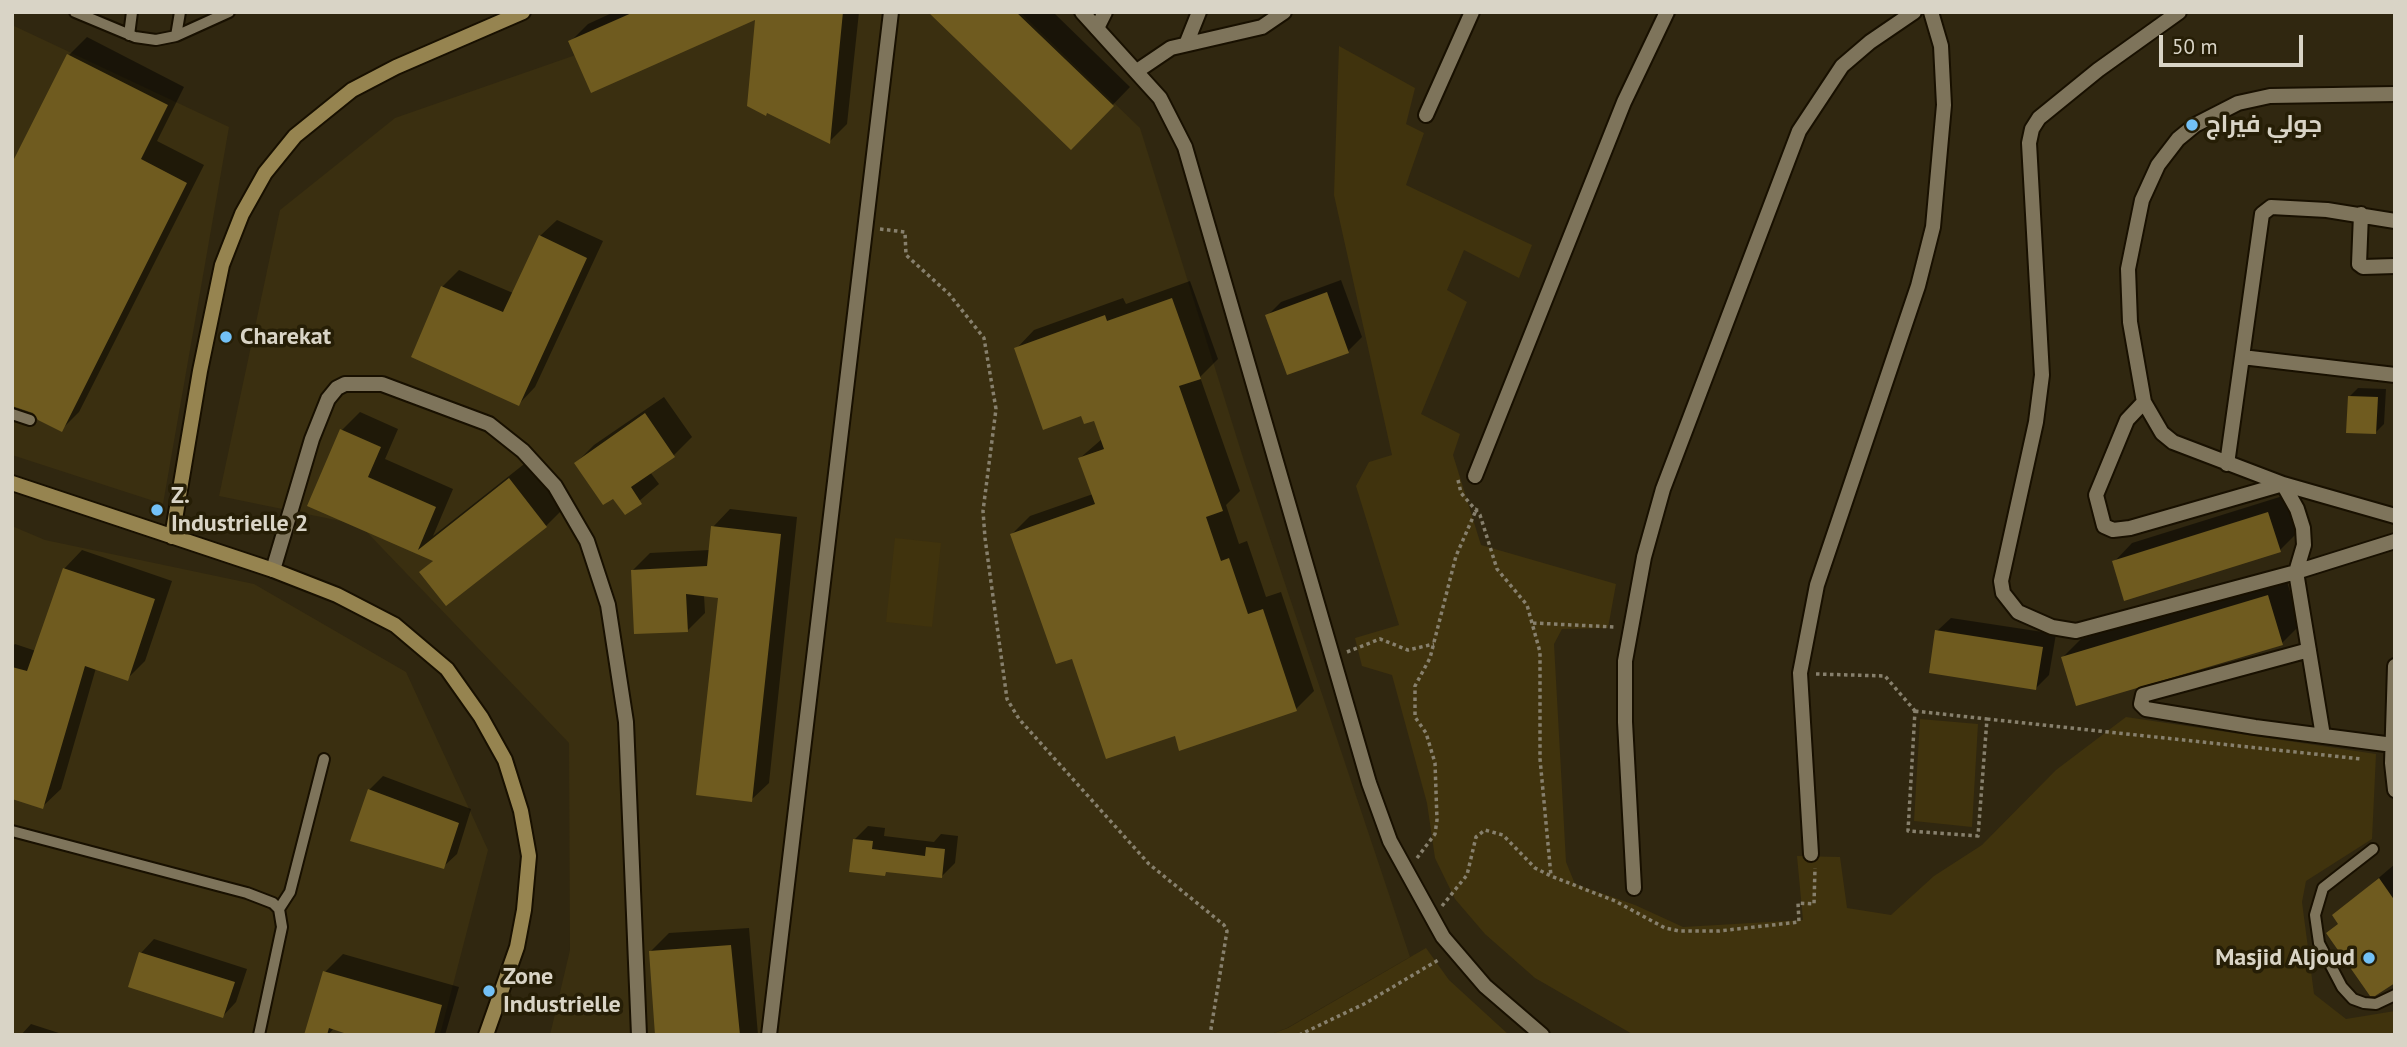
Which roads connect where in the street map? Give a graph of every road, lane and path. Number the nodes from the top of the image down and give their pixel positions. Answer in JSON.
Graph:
{"nodes":[{"id":1,"x":132,"y":12,"type":"edge"},
{"id":2,"x":180,"y":12,"type":"edge"},
{"id":3,"x":229,"y":12,"type":"edge"},
{"id":4,"x":523,"y":12,"type":"edge"},
{"id":5,"x":891,"y":12,"type":"edge"},
{"id":6,"x":1083,"y":12,"type":"edge"},
{"id":7,"x":1105,"y":12,"type":"edge"},
{"id":8,"x":1199,"y":12,"type":"edge"},
{"id":9,"x":1284,"y":12,"type":"edge"},
{"id":10,"x":1472,"y":12,"type":"edge"},
{"id":11,"x":1667,"y":12,"type":"edge"},
{"id":12,"x":1914,"y":12,"type":"edge"},
{"id":13,"x":1931,"y":12,"type":"edge"},
{"id":14,"x":2179,"y":12,"type":"edge"},
{"id":15,"x":79,"y":13,"type":"edge"},
{"id":16,"x":1097,"y":28,"type":"junction"},
{"id":17,"x":129,"y":35,"type":"junction"},
{"id":18,"x":176,"y":36,"type":"junction"},
{"id":19,"x":1187,"y":42,"type":"junction"},
{"id":20,"x":1138,"y":71,"type":"junction"},
{"id":21,"x":2395,"y":94,"type":"edge"},
{"id":22,"x":1426,"y":115,"type":"dead end"},
{"id":23,"x":2361,"y":214,"type":"junction"},
{"id":24,"x":2395,"y":221,"type":"edge"},
{"id":25,"x":866,"y":227,"type":"junction"},
{"id":26,"x":2395,"y":266,"type":"edge"},
{"id":27,"x":2242,"y":357,"type":"junction"},
{"id":28,"x":2395,"y":375,"type":"edge"},
{"id":29,"x":2144,"y":402,"type":"junction"},
{"id":30,"x":12,"y":414,"type":"edge"},
{"id":31,"x":30,"y":420,"type":"dead end"},
{"id":32,"x":2227,"y":464,"type":"junction"},
{"id":33,"x":1475,"y":476,"type":"joint"},
{"id":34,"x":12,"y":484,"type":"edge"},
{"id":35,"x":2283,"y":484,"type":"junction"},
{"id":36,"x":1477,"y":509,"type":"junction"},
{"id":37,"x":2395,"y":516,"type":"edge"},
{"id":38,"x":172,"y":537,"type":"junction"},
{"id":39,"x":2395,"y":541,"type":"edge"},
{"id":40,"x":273,"y":570,"type":"junction"},
{"id":41,"x":2296,"y":572,"type":"junction"},
{"id":42,"x":1532,"y":623,"type":"junction"},
{"id":43,"x":1629,"y":628,"type":"junction"},
{"id":44,"x":1434,"y":644,"type":"junction"},
{"id":45,"x":2309,"y":650,"type":"junction"},
{"id":46,"x":1333,"y":658,"type":"junction"},
{"id":47,"x":2395,"y":666,"type":"edge"},
{"id":48,"x":1800,"y":673,"type":"junction"},
{"id":49,"x":1915,"y":711,"type":"junction"},
{"id":50,"x":1987,"y":719,"type":"junction"},
{"id":51,"x":2393,"y":720,"type":"edge"},
{"id":52,"x":2323,"y":736,"type":"junction"},
{"id":53,"x":2393,"y":745,"type":"junction"},
{"id":54,"x":324,"y":759,"type":"dead end"},
{"id":55,"x":2392,"y":763,"type":"junction"},
{"id":56,"x":2395,"y":790,"type":"edge"},
{"id":57,"x":12,"y":831,"type":"edge"},
{"id":58,"x":2373,"y":849,"type":"dead end"},
{"id":59,"x":1811,"y":853,"type":"joint"},
{"id":60,"x":1406,"y":874,"type":"junction"},
{"id":61,"x":1551,"y":877,"type":"junction"},
{"id":62,"x":1634,"y":888,"type":"dead end"},
{"id":63,"x":279,"y":909,"type":"junction"},
{"id":64,"x":1432,"y":919,"type":"junction"},
{"id":65,"x":1454,"y":951,"type":"junction"},
{"id":66,"x":2395,"y":995,"type":"edge"},
{"id":67,"x":489,"y":1032,"type":"edge"},
{"id":68,"x":259,"y":1035,"type":"edge"},
{"id":69,"x":639,"y":1035,"type":"edge"},
{"id":70,"x":769,"y":1035,"type":"edge"},
{"id":71,"x":1210,"y":1035,"type":"edge"},
{"id":72,"x":1299,"y":1035,"type":"edge"},
{"id":73,"x":1542,"y":1035,"type":"edge"}],
"edges":[{"from":1,"to":17,"type":"lane"},
{"from":2,"to":18,"type":"lane"},
{"from":3,"to":18,"type":"lane"},
{"from":4,"to":38,"type":"main road"},
{"from":5,"to":25,"type":"street"},
{"from":6,"to":16,"type":"street"},
{"from":7,"to":16,"type":"street"},
{"from":8,"to":19,"type":"street"},
{"from":9,"to":19,"type":"street"},
{"from":10,"to":22,"type":"street"},
{"from":11,"to":33,"type":"street"},
{"from":12,"to":43,"type":"street"},
{"from":13,"to":48,"type":"street"},
{"from":14,"to":41,"type":"street"},
{"from":15,"to":17,"type":"lane"},
{"from":16,"to":20,"type":"street"},
{"from":17,"to":18,"type":"lane"},
{"from":19,"to":20,"type":"street"},
{"from":20,"to":46,"type":"street"},
{"from":21,"to":29,"type":"street"},
{"from":23,"to":24,"type":"street"},
{"from":23,"to":26,"type":"street"},
{"from":23,"to":27,"type":"street"},
{"from":25,"to":70,"type":"street"},
{"from":25,"to":71,"type":"path"},
{"from":27,"to":28,"type":"street"},
{"from":27,"to":32,"type":"street"},
{"from":29,"to":32,"type":"street"},
{"from":29,"to":35,"type":"street"},
{"from":30,"to":31,"type":"lane"},
{"from":32,"to":35,"type":"street"},
{"from":33,"to":36,"type":"path"},
{"from":34,"to":38,"type":"main road"},
{"from":35,"to":37,"type":"street"},
{"from":35,"to":41,"type":"street"},
{"from":36,"to":42,"type":"path"},
{"from":36,"to":44,"type":"path"},
{"from":38,"to":40,"type":"main road"},
{"from":39,"to":41,"type":"street"},
{"from":40,"to":67,"type":"main road"},
{"from":40,"to":69,"type":"street"},
{"from":41,"to":45,"type":"street"},
{"from":42,"to":43,"type":"path"},
{"from":42,"to":61,"type":"path"},
{"from":43,"to":62,"type":"street"},
{"from":44,"to":46,"type":"path"},
{"from":44,"to":60,"type":"path"},
{"from":45,"to":52,"type":"street"},
{"from":45,"to":52,"type":"street"},
{"from":46,"to":60,"type":"street"},
{"from":47,"to":51,"type":"street"},
{"from":48,"to":49,"type":"path"},
{"from":48,"to":59,"type":"street"},
{"from":49,"to":50,"type":"path"},
{"from":49,"to":50,"type":"path"},
{"from":50,"to":55,"type":"path"},
{"from":51,"to":53,"type":"street"},
{"from":52,"to":53,"type":"street"},
{"from":53,"to":55,"type":"street"},
{"from":54,"to":63,"type":"lane"},
{"from":55,"to":56,"type":"street"},
{"from":57,"to":63,"type":"lane"},
{"from":58,"to":66,"type":"lane"},
{"from":59,"to":61,"type":"path"},
{"from":60,"to":64,"type":"street"},
{"from":61,"to":64,"type":"path"},
{"from":63,"to":68,"type":"lane"},
{"from":64,"to":65,"type":"street"},
{"from":65,"to":72,"type":"path"},
{"from":65,"to":73,"type":"street"}]}
